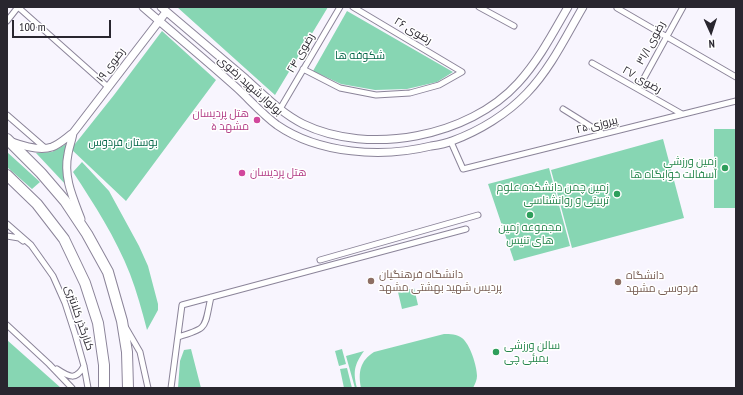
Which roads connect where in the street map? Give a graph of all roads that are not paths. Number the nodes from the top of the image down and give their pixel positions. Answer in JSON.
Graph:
{"nodes":[{"id":1,"x":18,"y":7,"type":"edge"},
{"id":2,"x":143,"y":7,"type":"edge"},
{"id":3,"x":340,"y":7,"type":"edge"},
{"id":4,"x":353,"y":7,"type":"edge"},
{"id":5,"x":479,"y":7,"type":"edge"},
{"id":6,"x":568,"y":7,"type":"edge"},
{"id":7,"x":583,"y":7,"type":"edge"},
{"id":8,"x":683,"y":7,"type":"edge"},
{"id":9,"x":617,"y":8,"type":"edge"},
{"id":10,"x":163,"y":9,"type":"edge"},
{"id":11,"x":159,"y":20,"type":"junction"},
{"id":12,"x":7,"y":21,"type":"edge"},
{"id":13,"x":514,"y":26,"type":"dead end"},
{"id":14,"x":666,"y":37,"type":"junction"},
{"id":15,"x":592,"y":63,"type":"dead end"},
{"id":16,"x":303,"y":69,"type":"junction"},
{"id":17,"x":736,"y":77,"type":"edge"},
{"id":18,"x":108,"y":87,"type":"junction"},
{"id":19,"x":638,"y":89,"type":"junction"},
{"id":20,"x":736,"y":101,"type":"edge"},
{"id":21,"x":280,"y":109,"type":"junction"},
{"id":22,"x":563,"y":109,"type":"dead end"},
{"id":23,"x":682,"y":114,"type":"junction"},
{"id":24,"x":7,"y":115,"type":"edge"},
{"id":25,"x":74,"y":132,"type":"junction"},
{"id":26,"x":603,"y":134,"type":"junction"},
{"id":27,"x":8,"y":140,"type":"edge"},
{"id":28,"x":451,"y":142,"type":"junction"},
{"id":29,"x":45,"y":148,"type":"junction"},
{"id":30,"x":7,"y":174,"type":"edge"},
{"id":31,"x":478,"y":215,"type":"dead end"},
{"id":32,"x":7,"y":224,"type":"edge"},
{"id":33,"x":466,"y":229,"type":"dead end"},
{"id":34,"x":87,"y":234,"type":"junction"},
{"id":35,"x":7,"y":236,"type":"edge"},
{"id":36,"x":31,"y":245,"type":"junction"},
{"id":37,"x":320,"y":260,"type":"dead end"},
{"id":38,"x":211,"y":297,"type":"junction"},
{"id":39,"x":122,"y":321,"type":"junction"},
{"id":40,"x":7,"y":325,"type":"edge"},
{"id":41,"x":178,"y":337,"type":"junction"},
{"id":42,"x":49,"y":364,"type":"junction"},
{"id":43,"x":84,"y":366,"type":"junction"},
{"id":44,"x":72,"y":388,"type":"edge"},
{"id":45,"x":88,"y":388,"type":"edge"},
{"id":46,"x":104,"y":388,"type":"edge"},
{"id":47,"x":128,"y":388,"type":"edge"},
{"id":48,"x":148,"y":388,"type":"edge"},
{"id":49,"x":171,"y":388,"type":"edge"}],
"edges":[{"from":1,"to":12,"type":"street"},
{"from":1,"to":18,"type":"street"},
{"from":2,"to":11,"type":"street","name":"بولوار شهید رضوی"},
{"from":3,"to":16,"type":"street","name":"رضوی ۲۴"},
{"from":4,"to":16,"type":"street","name":"رضوی ۲۶"},
{"from":5,"to":13,"type":"street"},
{"from":6,"to":21,"type":"street","name":"بولوار شهید رضوی"},
{"from":7,"to":28,"type":"street","name":"بولوار شهید رضوی"},
{"from":8,"to":14,"type":"street","name":"رضوی ۳۱/۱"},
{"from":9,"to":14,"type":"street"},
{"from":10,"to":11,"type":"street","name":"رضوی ۱۹"},
{"from":10,"to":21,"type":"street","name":"بولوار شهید رضوی"},
{"from":11,"to":18,"type":"street","name":"رضوی ۱۹"},
{"from":11,"to":28,"type":"street","name":"بولوار شهید رضوی"},
{"from":14,"to":17,"type":"street"},
{"from":14,"to":19,"type":"street","name":"رضوی ۳۱/۱"},
{"from":15,"to":19,"type":"street","name":"رضوی ۲۷"},
{"from":16,"to":21,"type":"street","name":"رضوی ۲۴"},
{"from":18,"to":25,"type":"street","name":"رضوی ۱۹"},
{"from":19,"to":23,"type":"street","name":"رضوی ۲۷"},
{"from":20,"to":23,"type":"street","name":"پیروزی ۲۵"},
{"from":22,"to":26,"type":"street"},
{"from":23,"to":26,"type":"street","name":"پیروزی ۲۵"},
{"from":24,"to":29,"type":"street"},
{"from":25,"to":29,"type":"street"},
{"from":25,"to":34,"type":"street"},
{"from":26,"to":28,"type":"street","name":"پیروزی ۲۵"},
{"from":27,"to":29,"type":"street"},
{"from":27,"to":34,"type":"highway"},
{"from":30,"to":46,"type":"highway"},
{"from":31,"to":37,"type":"street"},
{"from":32,"to":36,"type":"street","name":"کنارگذر کلانتری"},
{"from":33,"to":38,"type":"street"},
{"from":34,"to":39,"type":"highway"},
{"from":35,"to":36,"type":"street"},
{"from":36,"to":43,"type":"street","name":"کنارگذر کلانتری"},
{"from":38,"to":41,"type":"street"},
{"from":38,"to":41,"type":"street"},
{"from":39,"to":47,"type":"highway"},
{"from":39,"to":48,"type":"street"},
{"from":40,"to":42,"type":"street"},
{"from":41,"to":49,"type":"street"},
{"from":42,"to":43,"type":"street"},
{"from":42,"to":44,"type":"street"},
{"from":43,"to":45,"type":"street","name":"کنارگذر کلانتری"}]}
